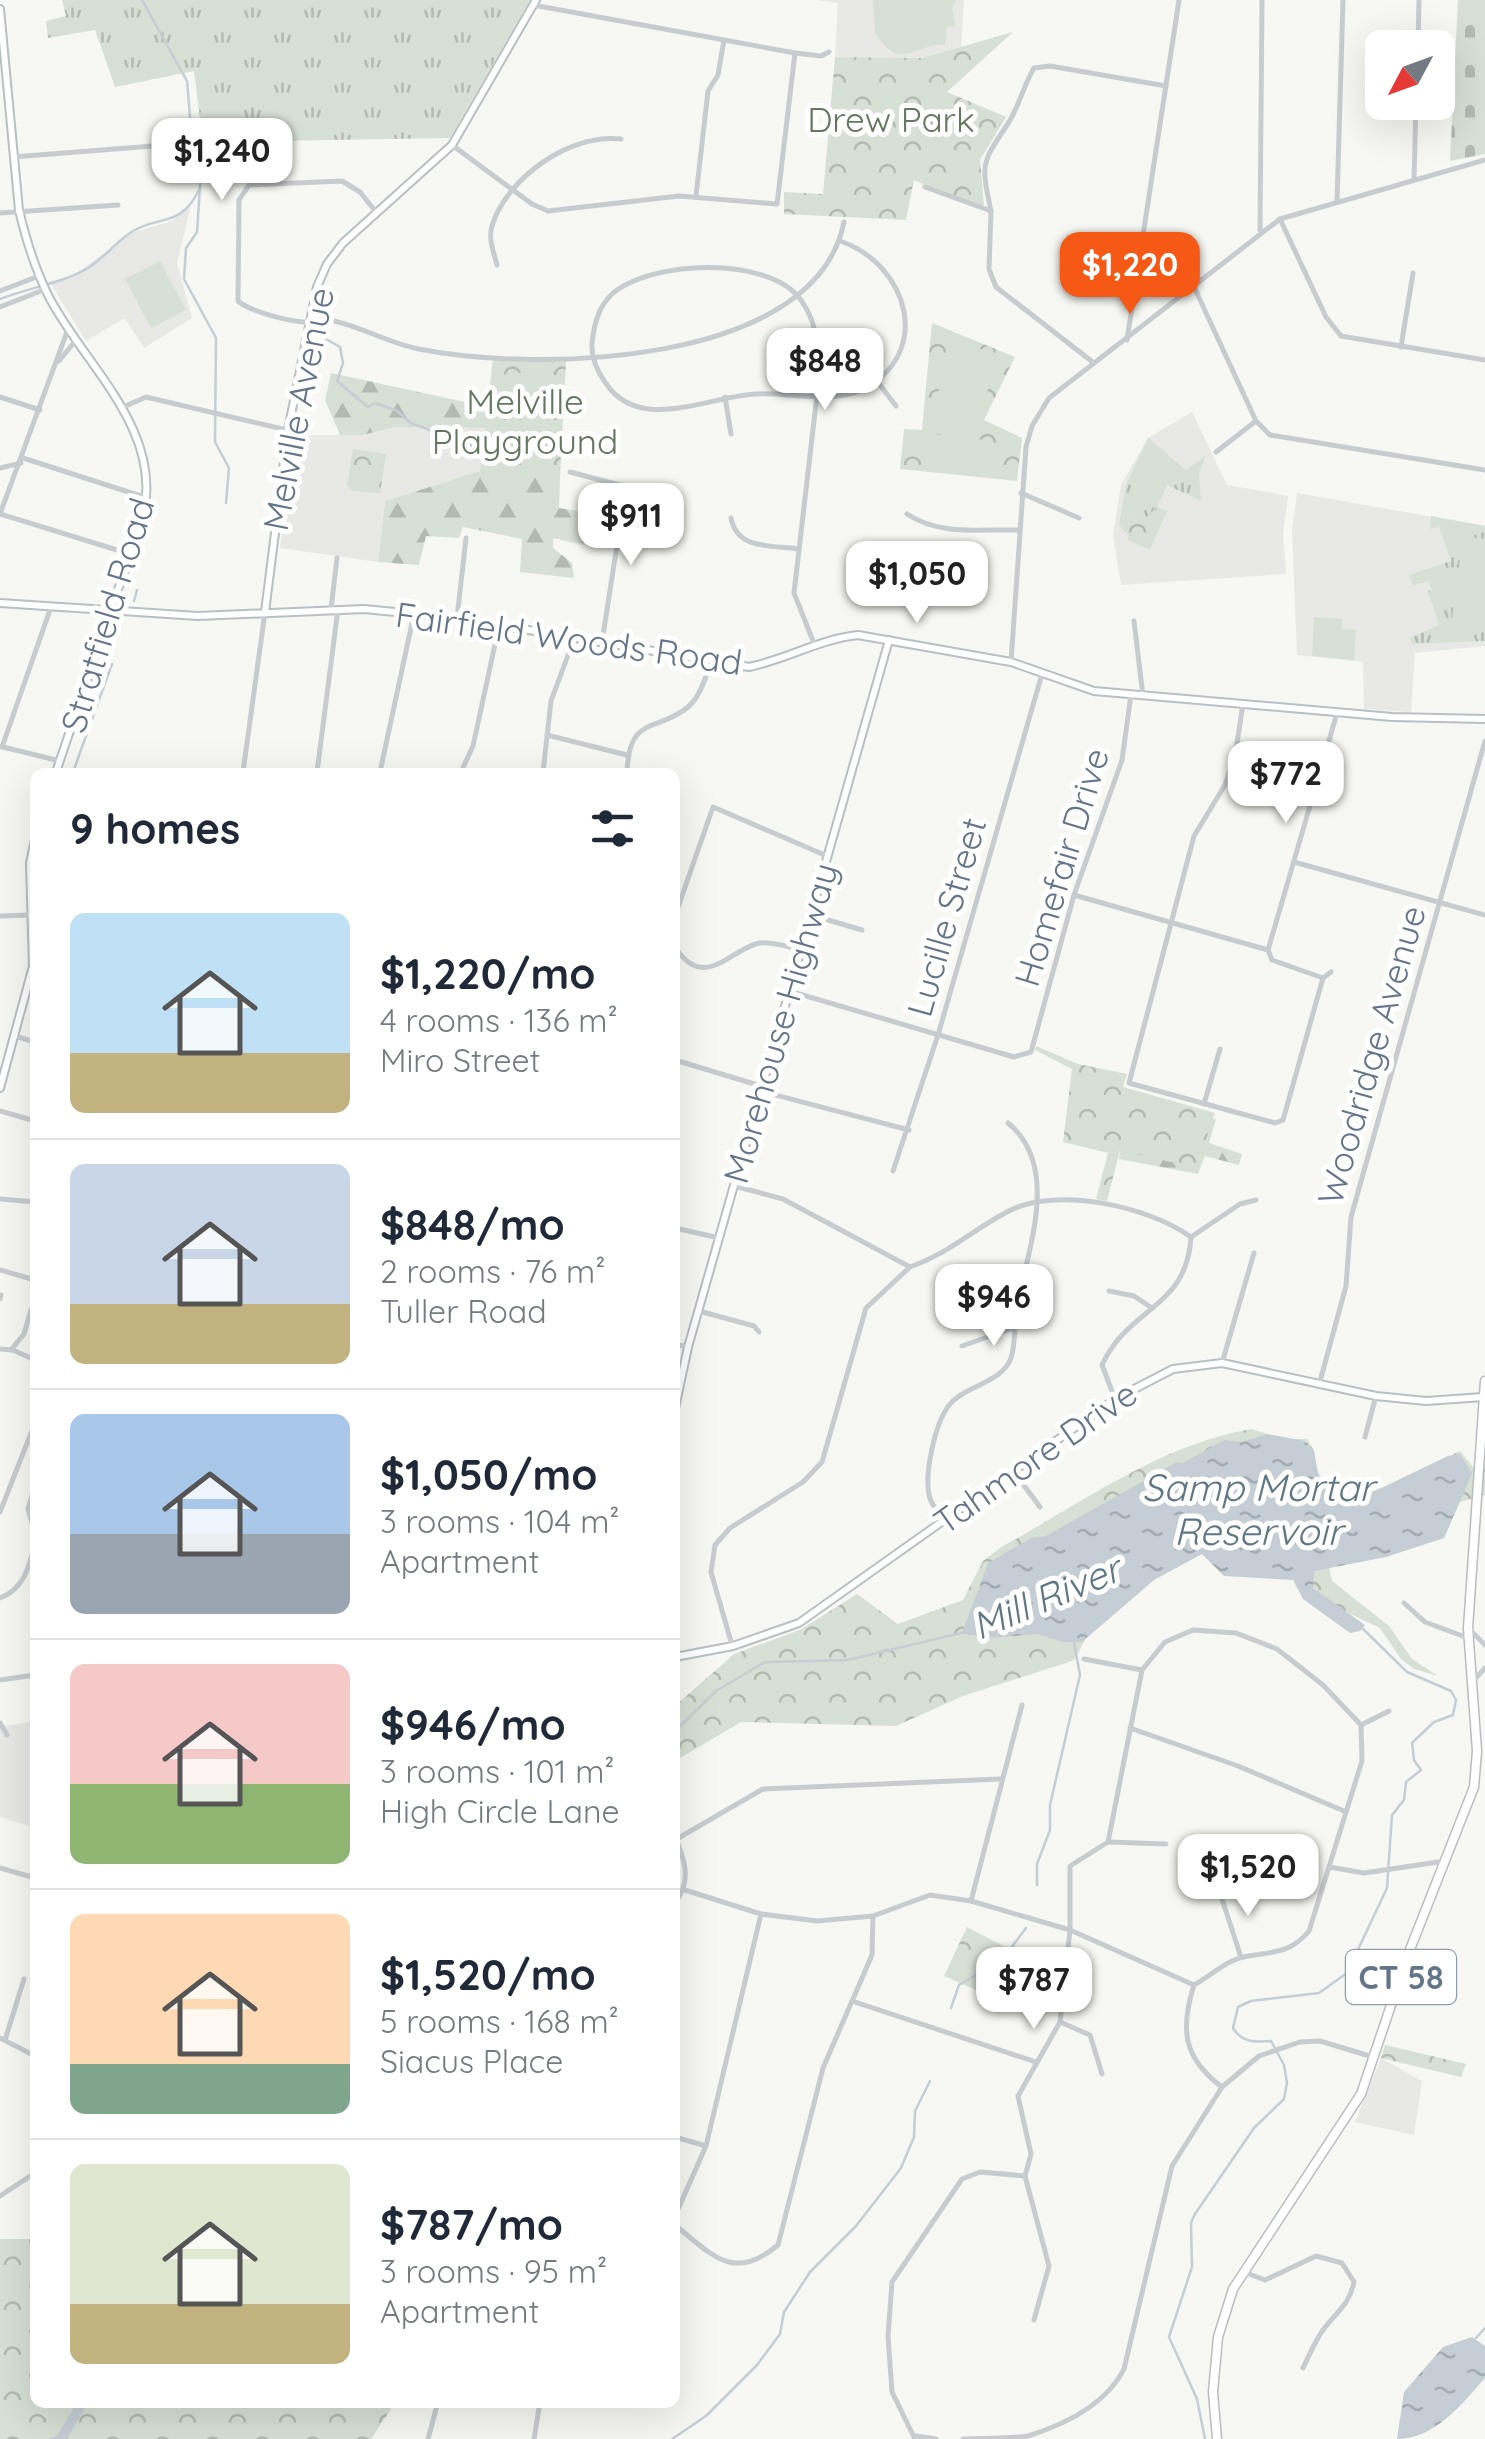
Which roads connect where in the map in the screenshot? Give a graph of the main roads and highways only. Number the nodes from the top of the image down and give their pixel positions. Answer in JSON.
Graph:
{"nodes":[{"id":1,"x":535,"y":3,"type":"edge"},
{"id":2,"x":0,"y":9,"type":"edge"},
{"id":3,"x":3,"y":72,"type":"edge"},
{"id":4,"x":0,"y":603,"type":"edge"},
{"id":5,"x":113,"y":610,"type":"junction"},
{"id":6,"x":265,"y":612,"type":"junction"},
{"id":7,"x":889,"y":640,"type":"junction"},
{"id":8,"x":1485,"y":720,"type":"edge"},
{"id":9,"x":57,"y":768,"type":"edge"},
{"id":10,"x":30,"y":978,"type":"edge"},
{"id":11,"x":0,"y":1088,"type":"edge"},
{"id":12,"x":1485,"y":1381,"type":"edge"},
{"id":13,"x":680,"y":1385,"type":"edge"},
{"id":14,"x":1484,"y":1396,"type":"edge"},
{"id":15,"x":1480,"y":1505,"type":"edge"},
{"id":16,"x":680,"y":1655,"type":"edge"},
{"id":17,"x":1217,"y":2439,"type":"edge"}],
"edges":[{"from":1,"to":6,"type":"main road","name":"Melville Avenue"},
{"from":2,"to":3,"type":"main road","name":"Stratfield Road"},
{"from":3,"to":5,"type":"main road","name":"Stratfield Road"},
{"from":4,"to":5,"type":"main road","name":"Fairfield Woods Road"},
{"from":5,"to":6,"type":"main road","name":"Fairfield Woods Road"},
{"from":5,"to":9,"type":"main road","name":"Stratfield Road"},
{"from":6,"to":7,"type":"main road","name":"Fairfield Woods Road"},
{"from":7,"to":8,"type":"main road","name":"Fairfield Woods Road"},
{"from":7,"to":13,"type":"main road","name":"Morehouse Highway"},
{"from":10,"to":11,"type":"main road"},
{"from":12,"to":14,"type":"main road","number":"CT 58"},
{"from":14,"to":15,"type":"main road","number":"CT 58"},
{"from":14,"to":16,"type":"main road","name":"Tahmore Drive"},
{"from":15,"to":17,"type":"main road","number":"CT 58"}]}
